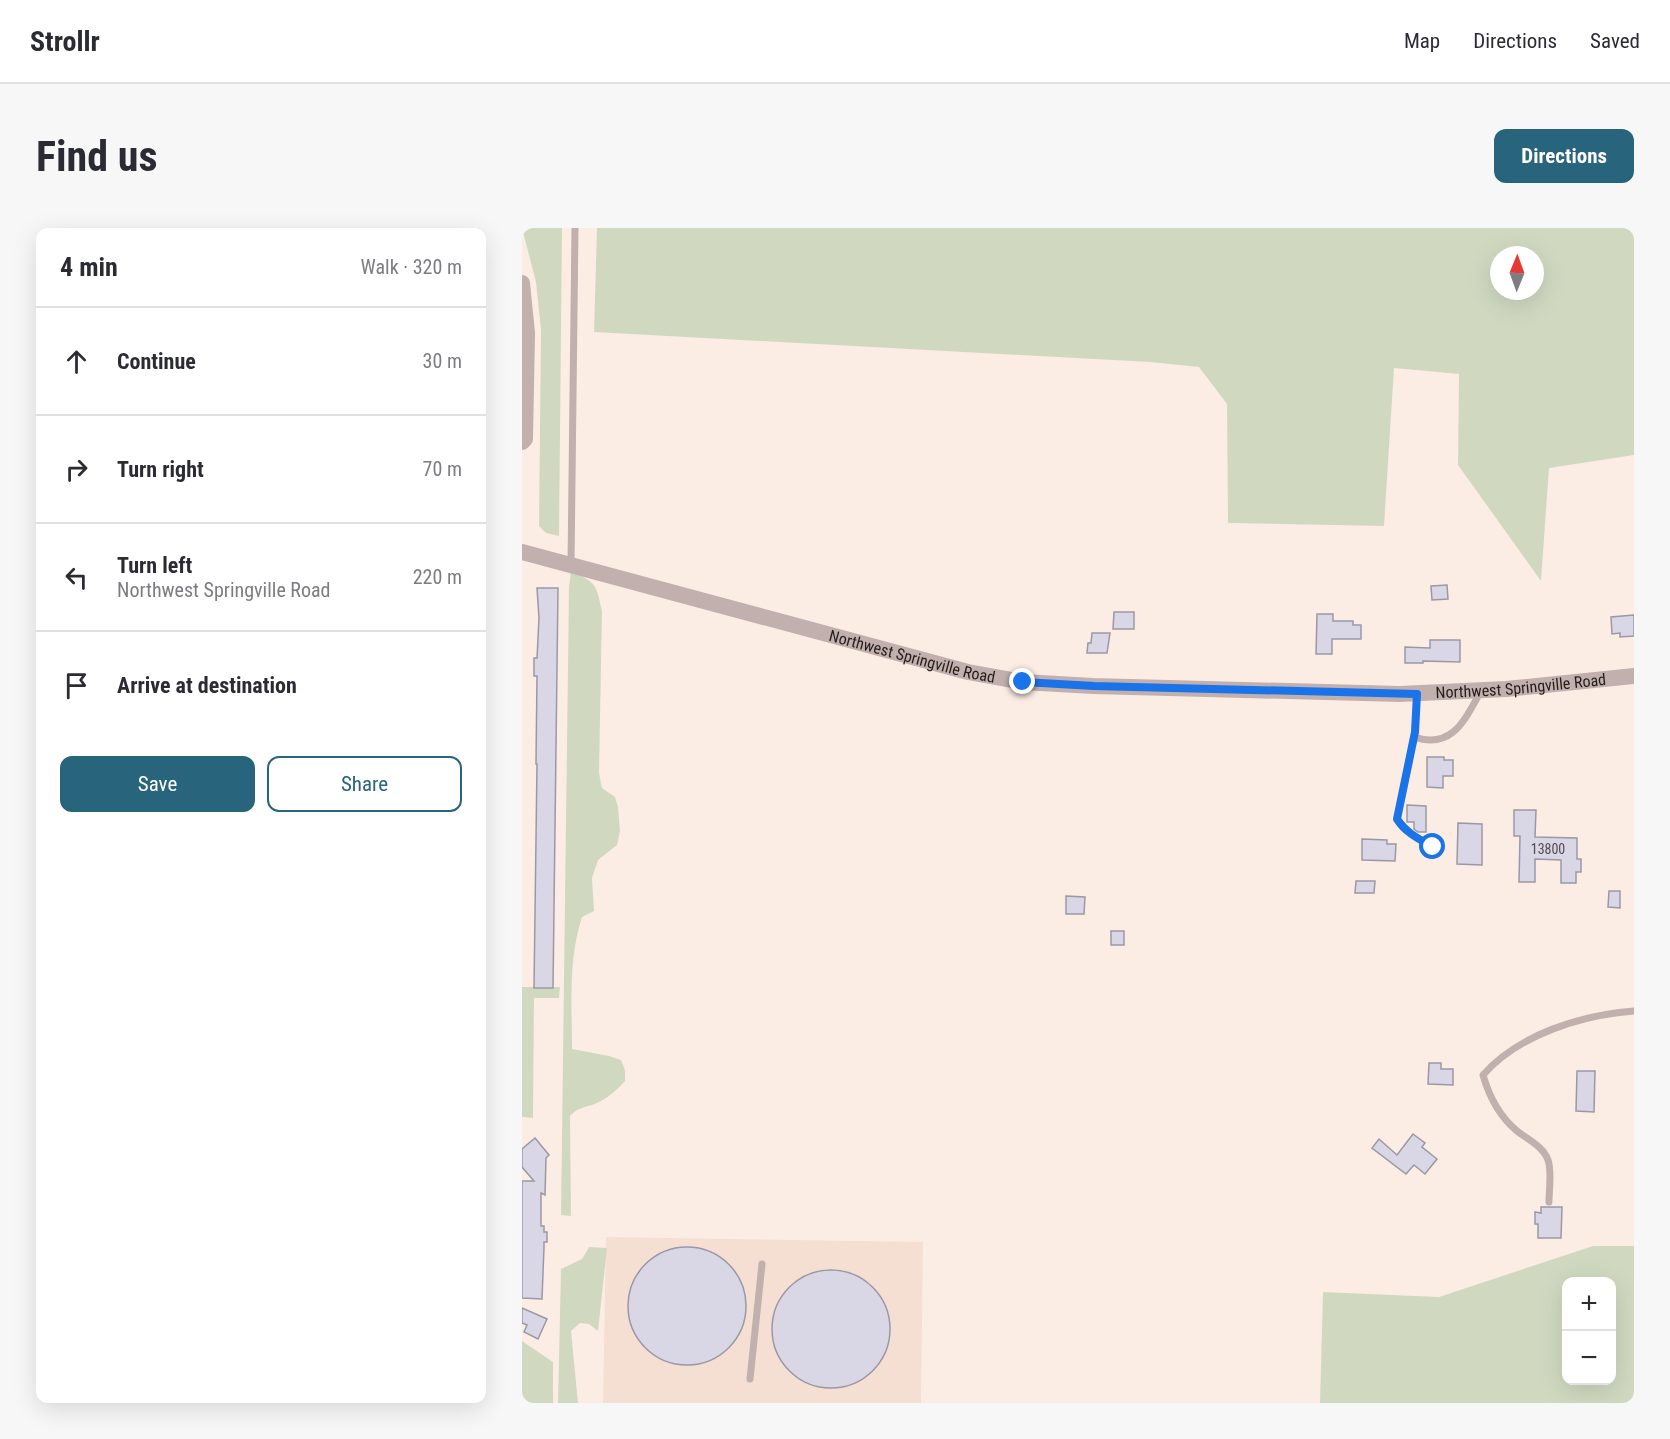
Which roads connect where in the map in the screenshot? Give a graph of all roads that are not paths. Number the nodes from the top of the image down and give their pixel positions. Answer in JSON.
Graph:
{"nodes":[{"id":1,"x":574,"y":228,"type":"edge"},
{"id":2,"x":522,"y":284,"type":"edge"},
{"id":3,"x":522,"y":442,"type":"edge"},
{"id":4,"x":522,"y":552,"type":"edge"},
{"id":5,"x":571,"y":564,"type":"junction"},
{"id":6,"x":1634,"y":676,"type":"edge"},
{"id":7,"x":1481,"y":691,"type":"junction"},
{"id":8,"x":1417,"y":694,"type":"junction"},
{"id":9,"x":1414,"y":737,"type":"junction"},
{"id":10,"x":1433,"y":847,"type":"dead end"},
{"id":11,"x":1634,"y":1011,"type":"edge"},
{"id":12,"x":1549,"y":1202,"type":"dead end"},
{"id":13,"x":762,"y":1264,"type":"dead end"},
{"id":14,"x":750,"y":1379,"type":"dead end"}],
"edges":[{"from":1,"to":5,"type":"lane"},
{"from":2,"to":3,"type":"street"},
{"from":4,"to":5,"type":"street","name":"Northwest Springville Road"},
{"from":5,"to":8,"type":"street","name":"Northwest Springville Road"},
{"from":6,"to":7,"type":"street","name":"Northwest Springville Road"},
{"from":7,"to":8,"type":"street","name":"Northwest Springville Road"},
{"from":7,"to":9,"type":"lane"},
{"from":8,"to":9,"type":"lane"},
{"from":9,"to":10,"type":"lane"},
{"from":11,"to":12,"type":"lane"},
{"from":13,"to":14,"type":"lane"}]}
